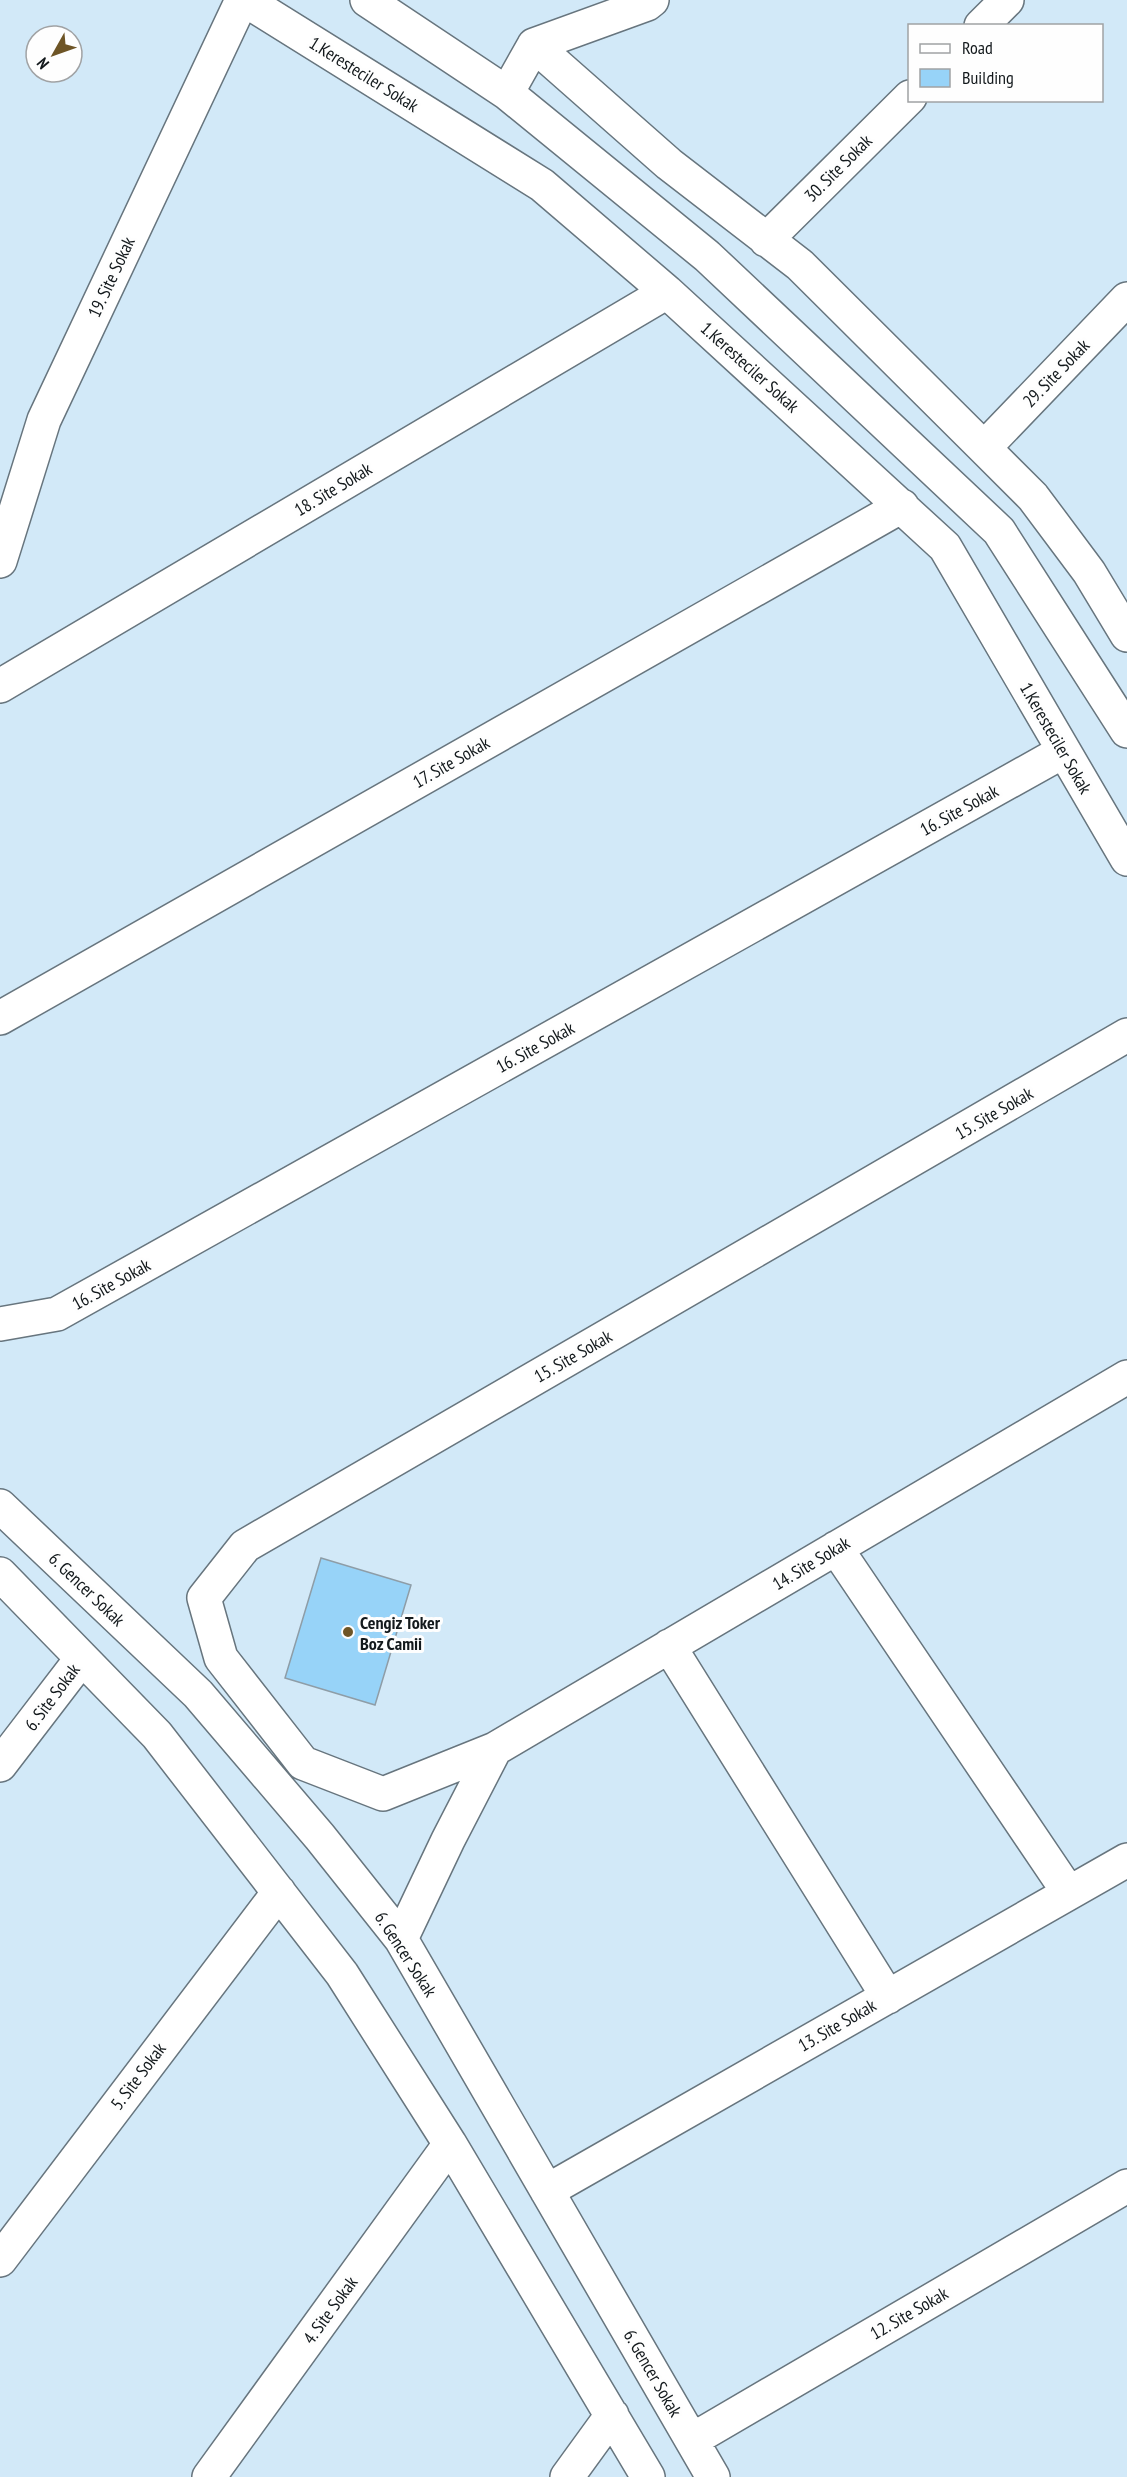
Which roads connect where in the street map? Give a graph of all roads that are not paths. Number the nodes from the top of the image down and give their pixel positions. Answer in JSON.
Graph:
{"nodes":[{"id":1,"x":244,"y":0,"type":"edge"},
{"id":2,"x":367,"y":0,"type":"edge"},
{"id":3,"x":652,"y":0,"type":"edge"},
{"id":4,"x":1007,"y":0,"type":"edge"},
{"id":5,"x":983,"y":24,"type":"edge"},
{"id":6,"x":534,"y":45,"type":"junction"},
{"id":7,"x":507,"y":93,"type":"junction"},
{"id":8,"x":908,"y":98,"type":"edge"},
{"id":9,"x":766,"y":240,"type":"junction"},
{"id":10,"x":667,"y":292,"type":"junction"},
{"id":11,"x":1127,"y":299,"type":"edge"},
{"id":12,"x":984,"y":448,"type":"junction"},
{"id":13,"x":902,"y":506,"type":"junction"},
{"id":14,"x":0,"y":561,"type":"edge"},
{"id":15,"x":1127,"y":635,"type":"edge"},
{"id":16,"x":0,"y":686,"type":"edge"},
{"id":17,"x":1124,"y":718,"type":"edge"},
{"id":18,"x":1064,"y":752,"type":"junction"},
{"id":19,"x":1127,"y":859,"type":"edge"},
{"id":20,"x":0,"y":1018,"type":"edge"},
{"id":21,"x":1127,"y":1035,"type":"edge"},
{"id":22,"x":0,"y":1324,"type":"edge"},
{"id":23,"x":1127,"y":1377,"type":"edge"},
{"id":24,"x":0,"y":1506,"type":"edge"},
{"id":25,"x":836,"y":1548,"type":"junction"},
{"id":26,"x":0,"y":1574,"type":"edge"},
{"id":27,"x":669,"y":1646,"type":"junction"},
{"id":28,"x":82,"y":1658,"type":"junction"},
{"id":29,"x":495,"y":1749,"type":"junction"},
{"id":30,"x":303,"y":1763,"type":"junction"},
{"id":31,"x":0,"y":1765,"type":"edge"},
{"id":32,"x":293,"y":1805,"type":"junction"},
{"id":33,"x":1127,"y":1860,"type":"edge"},
{"id":34,"x":279,"y":1892,"type":"junction"},
{"id":35,"x":1069,"y":1893,"type":"junction"},
{"id":36,"x":400,"y":1939,"type":"junction"},
{"id":37,"x":888,"y":1996,"type":"junction"},
{"id":38,"x":450,"y":2144,"type":"junction"},
{"id":39,"x":1127,"y":2186,"type":"edge"},
{"id":40,"x":547,"y":2191,"type":"junction"},
{"id":41,"x":0,"y":2260,"type":"edge"},
{"id":42,"x":612,"y":2415,"type":"junction"},
{"id":43,"x":692,"y":2440,"type":"junction"},
{"id":44,"x":209,"y":2477,"type":"edge"},
{"id":45,"x":567,"y":2477,"type":"edge"},
{"id":46,"x":648,"y":2477,"type":"edge"},
{"id":47,"x":713,"y":2477,"type":"edge"}],
"edges":[{"from":1,"to":10,"type":"street","name":"1.Keresteciler Sokak"},
{"from":1,"to":14,"type":"street","name":"19. Site Sokak"},
{"from":2,"to":7,"type":"street"},
{"from":3,"to":6,"type":"street"},
{"from":4,"to":5,"type":"street"},
{"from":6,"to":7,"type":"street"},
{"from":6,"to":9,"type":"street"},
{"from":7,"to":17,"type":"street"},
{"from":8,"to":9,"type":"street","name":"30. Site Sokak"},
{"from":9,"to":12,"type":"street"},
{"from":10,"to":13,"type":"street","name":"1.Keresteciler Sokak"},
{"from":10,"to":16,"type":"street","name":"18. Site Sokak"},
{"from":11,"to":12,"type":"street","name":"29. Site Sokak"},
{"from":12,"to":15,"type":"street"},
{"from":13,"to":18,"type":"street","name":"1.Keresteciler Sokak"},
{"from":13,"to":20,"type":"street","name":"17. Site Sokak"},
{"from":18,"to":19,"type":"street","name":"1.Keresteciler Sokak"},
{"from":18,"to":22,"type":"street","name":"16. Site Sokak"},
{"from":21,"to":30,"type":"street","name":"15. Site Sokak"},
{"from":23,"to":25,"type":"street","name":"14. Site Sokak"},
{"from":24,"to":32,"type":"street","name":"6. Gencer Sokak"},
{"from":25,"to":27,"type":"street","name":"14. Site Sokak"},
{"from":25,"to":35,"type":"street"},
{"from":26,"to":28,"type":"street"},
{"from":27,"to":29,"type":"street","name":"14. Site Sokak"},
{"from":27,"to":37,"type":"street"},
{"from":28,"to":31,"type":"street","name":"6. Site Sokak"},
{"from":28,"to":34,"type":"street"},
{"from":29,"to":30,"type":"street","name":"14. Site Sokak"},
{"from":29,"to":36,"type":"street"},
{"from":30,"to":32,"type":"street"},
{"from":32,"to":36,"type":"street","name":"6. Gencer Sokak"},
{"from":33,"to":35,"type":"street","name":"13. Site Sokak"},
{"from":34,"to":38,"type":"street"},
{"from":34,"to":41,"type":"street","name":"5. Site Sokak"},
{"from":35,"to":37,"type":"street","name":"13. Site Sokak"},
{"from":36,"to":40,"type":"street","name":"6. Gencer Sokak"},
{"from":37,"to":40,"type":"street","name":"13. Site Sokak"},
{"from":38,"to":42,"type":"street"},
{"from":38,"to":44,"type":"street","name":"4. Site Sokak"},
{"from":39,"to":43,"type":"street","name":"12. Site Sokak"},
{"from":40,"to":43,"type":"street","name":"6. Gencer Sokak"},
{"from":42,"to":45,"type":"street"},
{"from":42,"to":46,"type":"street"},
{"from":43,"to":47,"type":"street","name":"6. Gencer Sokak"}]}
